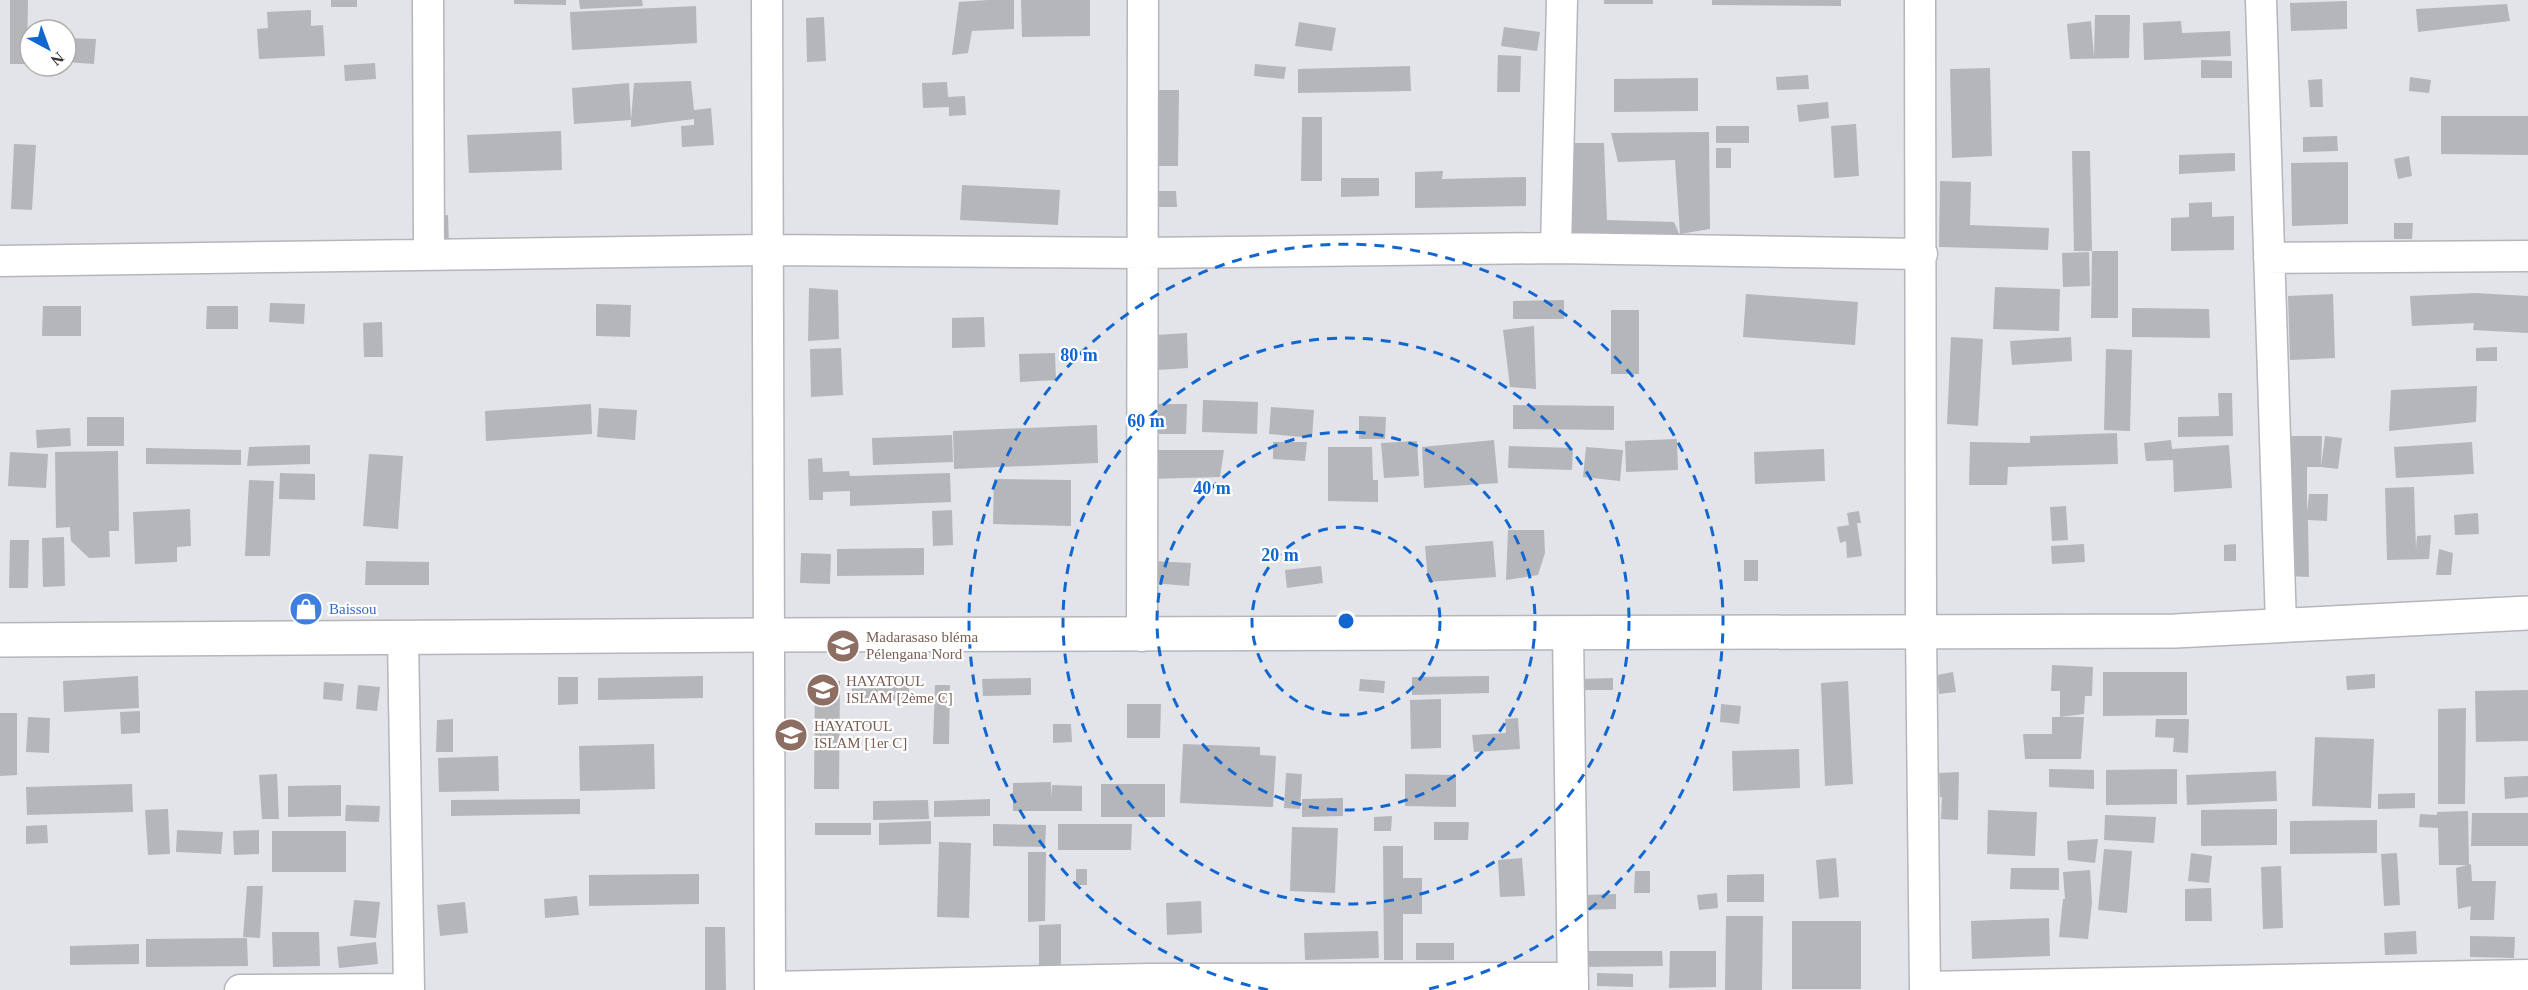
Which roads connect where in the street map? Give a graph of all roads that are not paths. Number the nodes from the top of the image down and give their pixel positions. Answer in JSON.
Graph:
{"nodes":[{"id":1,"x":429,"y":0,"type":"edge"},
{"id":2,"x":767,"y":0,"type":"edge"},
{"id":3,"x":1143,"y":0,"type":"edge"},
{"id":4,"x":1562,"y":0,"type":"edge"},
{"id":5,"x":1920,"y":0,"type":"edge"},
{"id":6,"x":2261,"y":0,"type":"edge"},
{"id":7,"x":1556,"y":248,"type":"junction"},
{"id":8,"x":768,"y":250,"type":"junction"},
{"id":9,"x":1143,"y":253,"type":"junction"},
{"id":10,"x":429,"y":254,"type":"junction"},
{"id":11,"x":1922,"y":254,"type":"junction"},
{"id":12,"x":2528,"y":256,"type":"edge"},
{"id":13,"x":2269,"y":258,"type":"junction"},
{"id":14,"x":0,"y":261,"type":"edge"},
{"id":15,"x":2528,"y":613,"type":"edge"},
{"id":16,"x":2281,"y":625,"type":"junction"},
{"id":17,"x":1921,"y":632,"type":"junction"},
{"id":18,"x":1568,"y":634,"type":"junction"},
{"id":19,"x":769,"y":635,"type":"junction"},
{"id":20,"x":1142,"y":636,"type":"junction"},
{"id":21,"x":403,"y":638,"type":"junction"},
{"id":22,"x":0,"y":640,"type":"edge"},
{"id":23,"x":2528,"y":975,"type":"edge"},
{"id":24,"x":1573,"y":984,"type":"edge"},
{"id":25,"x":1148,"y":985,"type":"edge"},
{"id":26,"x":2278,"y":985,"type":"edge"},
{"id":27,"x":770,"y":988,"type":"edge"},
{"id":28,"x":1925,"y":988,"type":"edge"},
{"id":29,"x":409,"y":989,"type":"edge"},
{"id":30,"x":240,"y":990,"type":"edge"}],
"edges":[{"from":1,"to":10,"type":"street"},
{"from":2,"to":8,"type":"street"},
{"from":3,"to":9,"type":"street"},
{"from":4,"to":7,"type":"street"},
{"from":5,"to":11,"type":"street"},
{"from":6,"to":13,"type":"street"},
{"from":7,"to":9,"type":"street"},
{"from":7,"to":11,"type":"street"},
{"from":8,"to":9,"type":"street"},
{"from":8,"to":10,"type":"street"},
{"from":8,"to":19,"type":"street"},
{"from":9,"to":20,"type":"street"},
{"from":10,"to":14,"type":"street"},
{"from":11,"to":17,"type":"street"},
{"from":12,"to":13,"type":"street"},
{"from":13,"to":16,"type":"street"},
{"from":15,"to":16,"type":"street"},
{"from":16,"to":17,"type":"street"},
{"from":17,"to":18,"type":"street"},
{"from":17,"to":28,"type":"street"},
{"from":18,"to":20,"type":"street"},
{"from":18,"to":24,"type":"street"},
{"from":19,"to":20,"type":"street"},
{"from":19,"to":21,"type":"street"},
{"from":19,"to":27,"type":"street"},
{"from":21,"to":22,"type":"street"},
{"from":21,"to":29,"type":"street"},
{"from":23,"to":26,"type":"street"},
{"from":24,"to":25,"type":"street"},
{"from":25,"to":27,"type":"street"},
{"from":26,"to":28,"type":"street"},
{"from":29,"to":30,"type":"street"}]}
